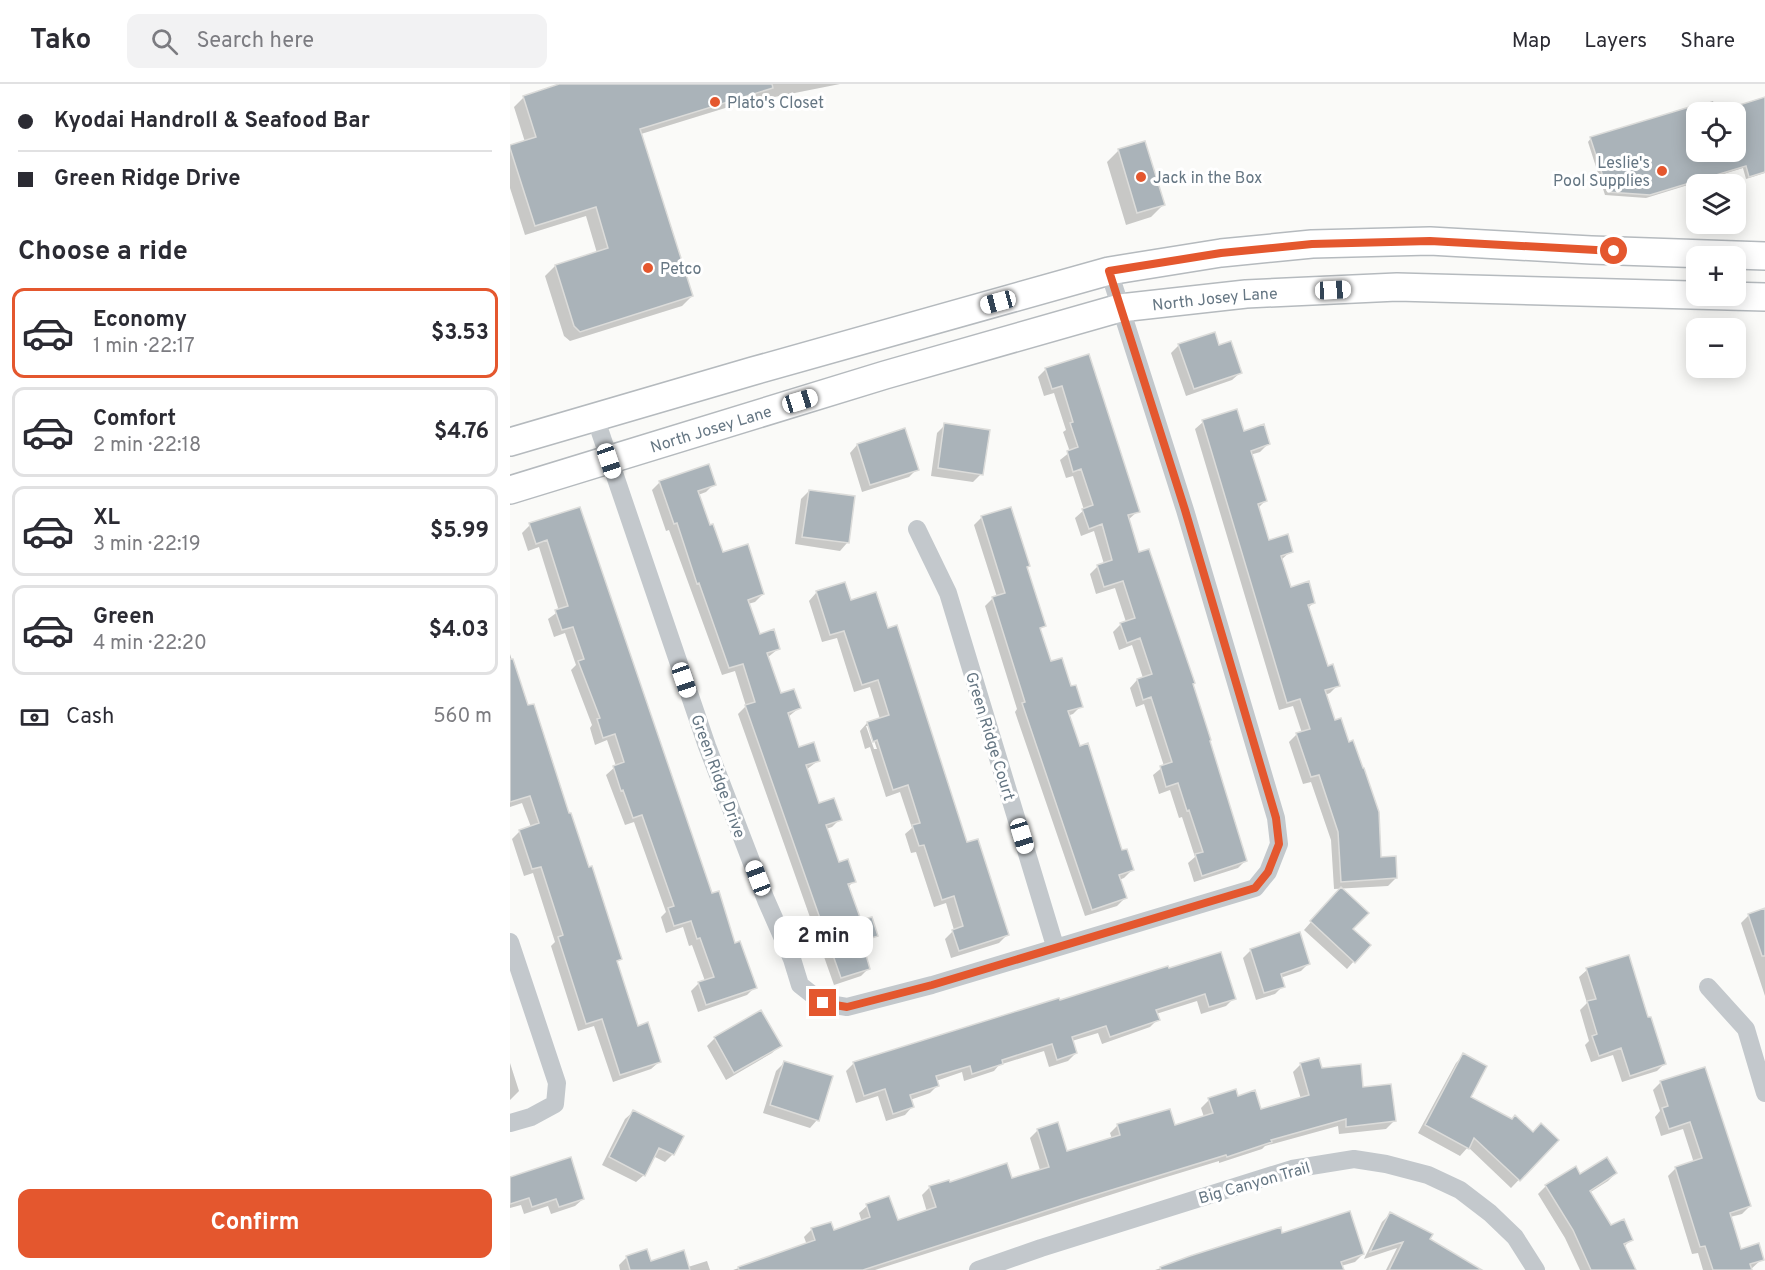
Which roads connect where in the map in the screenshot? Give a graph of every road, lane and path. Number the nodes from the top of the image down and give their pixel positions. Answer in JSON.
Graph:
{"nodes":[{"id":1,"x":1765,"y":256,"type":"edge"},
{"id":2,"x":1109,"y":271,"type":"junction"},
{"id":3,"x":1765,"y":297,"type":"edge"},
{"id":4,"x":1120,"y":308,"type":"junction"},
{"id":5,"x":595,"y":417,"type":"junction"},
{"id":6,"x":510,"y":442,"type":"edge"},
{"id":7,"x":609,"y":461,"type":"junction"},
{"id":8,"x":510,"y":490,"type":"edge"},
{"id":9,"x":917,"y":529,"type":"dead end"},
{"id":10,"x":510,"y":942,"type":"edge"},
{"id":11,"x":1055,"y":946,"type":"junction"},
{"id":12,"x":1708,"y":987,"type":"dead end"},
{"id":13,"x":1765,"y":1093,"type":"edge"},
{"id":14,"x":510,"y":1123,"type":"edge"},
{"id":15,"x":978,"y":1270,"type":"edge"},
{"id":16,"x":1536,"y":1270,"type":"edge"}],
"edges":[{"from":1,"to":2,"type":"main road"},
{"from":2,"to":4,"type":"street","name":"Green Ridge Drive"},
{"from":2,"to":5,"type":"main road"},
{"from":3,"to":4,"type":"main road","name":"North Josey Lane"},
{"from":4,"to":7,"type":"main road","name":"North Josey Lane"},
{"from":4,"to":11,"type":"street","name":"Green Ridge Drive"},
{"from":5,"to":6,"type":"main road"},
{"from":5,"to":7,"type":"street","name":"Green Ridge Drive"},
{"from":7,"to":8,"type":"main road","name":"North Josey Lane"},
{"from":7,"to":11,"type":"street","name":"Green Ridge Drive"},
{"from":9,"to":11,"type":"street","name":"Green Ridge Court"},
{"from":10,"to":14,"type":"street"},
{"from":12,"to":13,"type":"street"},
{"from":15,"to":16,"type":"street","name":"Big Canyon Trail"}]}
